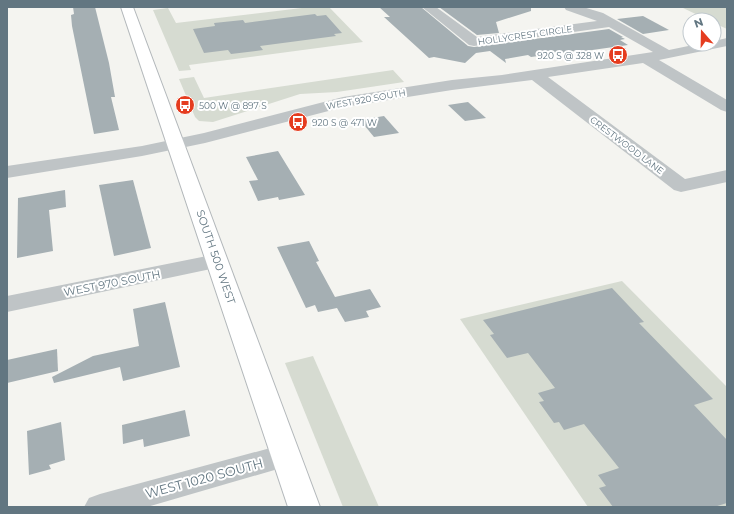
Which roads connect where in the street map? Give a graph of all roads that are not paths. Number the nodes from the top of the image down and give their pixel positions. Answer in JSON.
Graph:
{"nodes":[{"id":1,"x":127,"y":7,"type":"edge"},
{"id":2,"x":428,"y":7,"type":"edge"},
{"id":3,"x":570,"y":7,"type":"edge"},
{"id":4,"x":607,"y":7,"type":"edge"},
{"id":5,"x":590,"y":13,"type":"junction"},
{"id":6,"x":611,"y":23,"type":"junction"},
{"id":7,"x":727,"y":42,"type":"edge"},
{"id":8,"x":668,"y":55,"type":"junction"},
{"id":9,"x":645,"y":58,"type":"junction"},
{"id":10,"x":535,"y":75,"type":"junction"},
{"id":11,"x":727,"y":107,"type":"edge"},
{"id":12,"x":176,"y":144,"type":"junction"},
{"id":13,"x":7,"y":172,"type":"edge"},
{"id":14,"x":727,"y":176,"type":"edge"},
{"id":15,"x":217,"y":262,"type":"junction"},
{"id":16,"x":7,"y":304,"type":"edge"},
{"id":17,"x":285,"y":456,"type":"junction"},
{"id":18,"x":100,"y":507,"type":"edge"},
{"id":19,"x":304,"y":507,"type":"edge"}],
"edges":[{"from":1,"to":12,"type":"main road","name":"SOUTH 500 WEST"},
{"from":2,"to":6,"type":"street","name":"HOLLYCREST CIRCLE"},
{"from":3,"to":5,"type":"street"},
{"from":4,"to":5,"type":"street"},
{"from":5,"to":6,"type":"street"},
{"from":6,"to":8,"type":"street"},
{"from":7,"to":8,"type":"street","name":"WEST 920 SOUTH"},
{"from":8,"to":9,"type":"street","name":"WEST 920 SOUTH"},
{"from":9,"to":10,"type":"street","name":"WEST 920 SOUTH"},
{"from":9,"to":11,"type":"street"},
{"from":10,"to":12,"type":"street","name":"WEST 920 SOUTH"},
{"from":10,"to":14,"type":"street","name":"CRESTWOOD LANE"},
{"from":12,"to":13,"type":"street","name":"WEST 920 SOUTH"},
{"from":12,"to":15,"type":"main road","name":"SOUTH 500 WEST"},
{"from":15,"to":16,"type":"street","name":"WEST 970 SOUTH"},
{"from":15,"to":17,"type":"main road","name":"SOUTH 500 WEST"},
{"from":17,"to":18,"type":"street","name":"WEST 1020 SOUTH"},
{"from":17,"to":19,"type":"main road","name":"SOUTH 500 WEST"}]}
